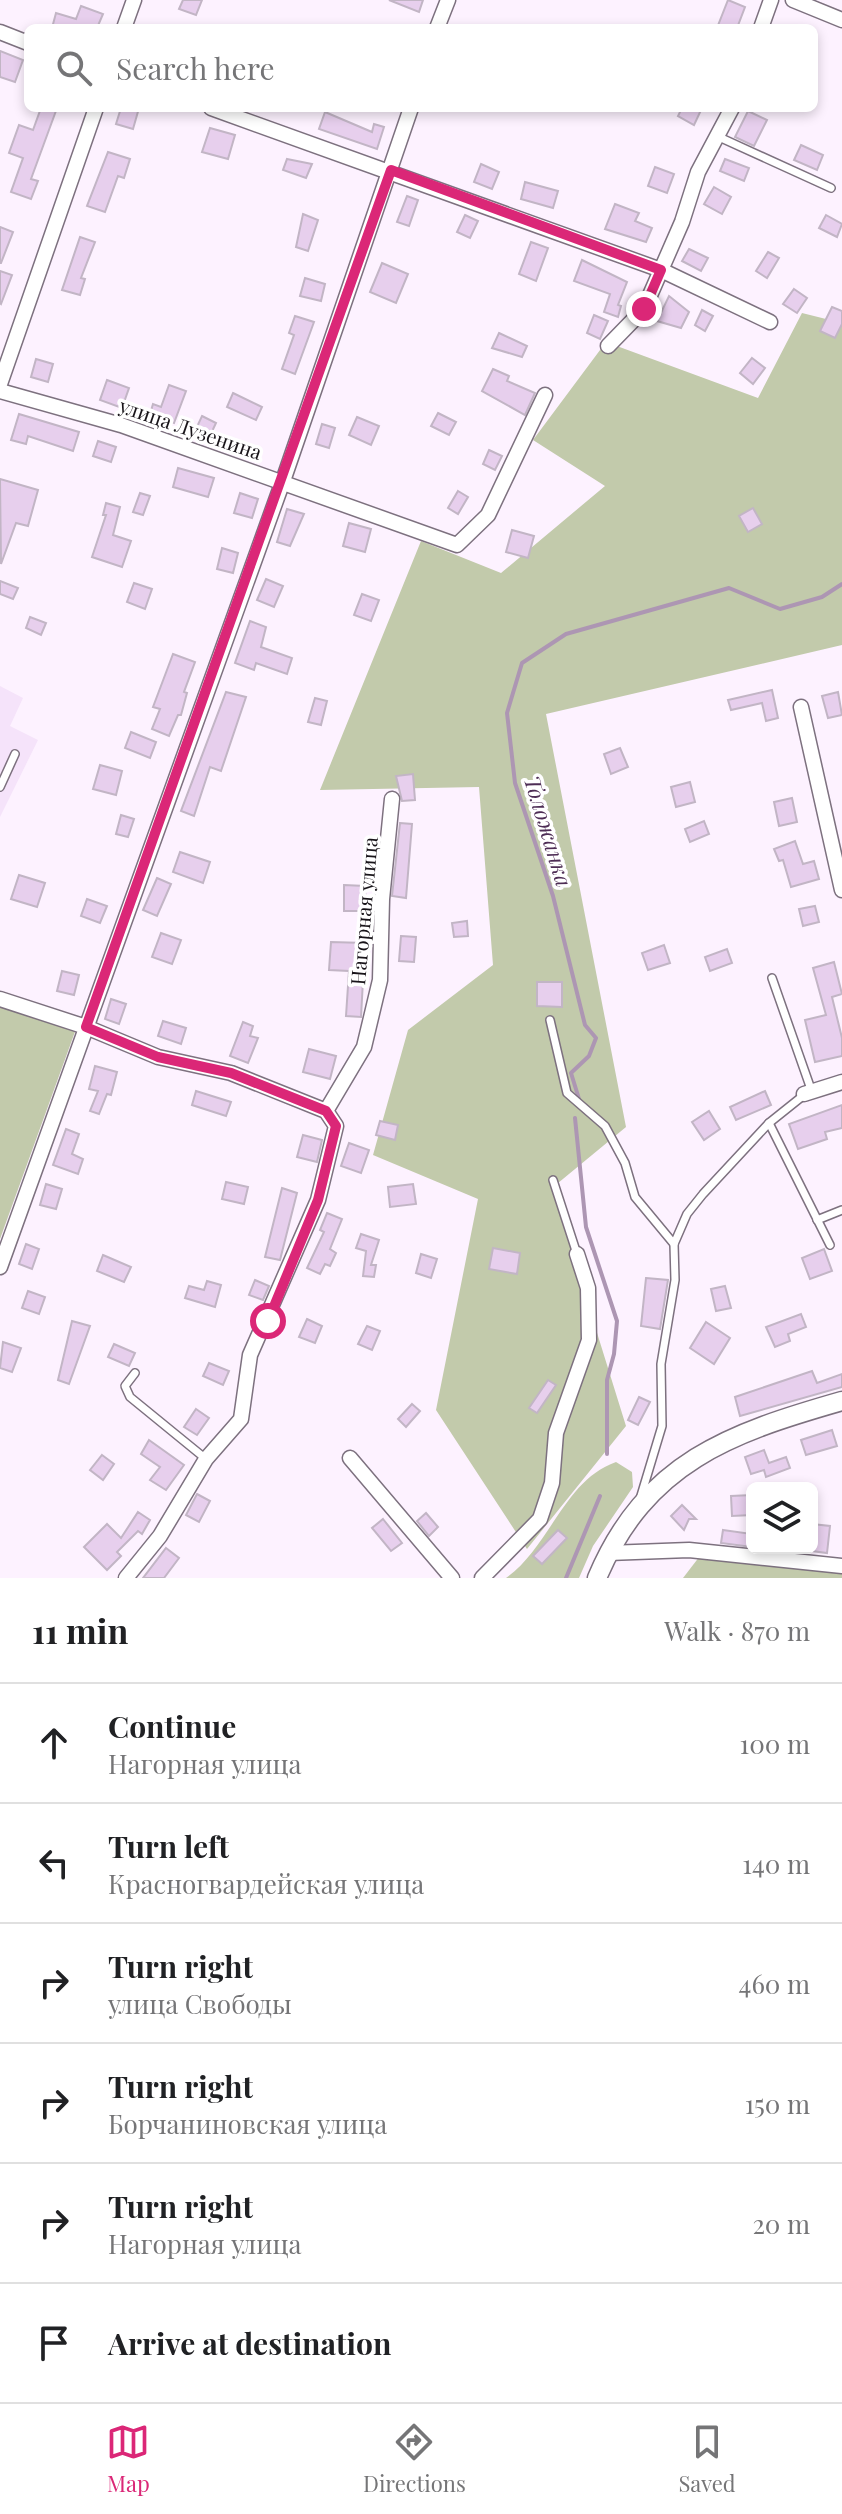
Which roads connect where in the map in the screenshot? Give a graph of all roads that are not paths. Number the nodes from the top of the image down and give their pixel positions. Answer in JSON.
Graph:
{"nodes":[{"id":1,"x":134,"y":0,"type":"edge"},
{"id":2,"x":448,"y":0,"type":"edge"},
{"id":3,"x":771,"y":0,"type":"edge"},
{"id":4,"x":793,"y":0,"type":"edge"},
{"id":5,"x":842,"y":20,"type":"edge"},
{"id":6,"x":125,"y":24,"type":"edge"},
{"id":7,"x":439,"y":24,"type":"edge"},
{"id":8,"x":762,"y":24,"type":"edge"},
{"id":9,"x":0,"y":32,"type":"edge"},
{"id":10,"x":24,"y":41,"type":"edge"},
{"id":11,"x":95,"y":112,"type":"edge"},
{"id":12,"x":223,"y":112,"type":"edge"},
{"id":13,"x":410,"y":112,"type":"edge"},
{"id":14,"x":730,"y":112,"type":"edge"},
{"id":15,"x":719,"y":137,"type":"junction"},
{"id":16,"x":391,"y":170,"type":"junction"},
{"id":17,"x":831,"y":188,"type":"dead end"},
{"id":18,"x":661,"y":270,"type":"junction"},
{"id":19,"x":770,"y":322,"type":"dead end"},
{"id":20,"x":608,"y":346,"type":"dead end"},
{"id":21,"x":0,"y":384,"type":"edge"},
{"id":22,"x":0,"y":391,"type":"edge"},
{"id":23,"x":545,"y":395,"type":"dead end"},
{"id":24,"x":283,"y":481,"type":"junction"},
{"id":25,"x":801,"y":707,"type":"dead end"},
{"id":26,"x":15,"y":754,"type":"dead end"},
{"id":27,"x":0,"y":787,"type":"edge"},
{"id":28,"x":392,"y":799,"type":"dead end"},
{"id":29,"x":842,"y":890,"type":"edge"},
{"id":30,"x":772,"y":978,"type":"dead end"},
{"id":31,"x":0,"y":999,"type":"edge"},
{"id":32,"x":550,"y":1020,"type":"dead end"},
{"id":33,"x":86,"y":1027,"type":"junction"},
{"id":34,"x":842,"y":1082,"type":"edge"},
{"id":35,"x":808,"y":1093,"type":"junction"},
{"id":36,"x":326,"y":1111,"type":"junction"},
{"id":37,"x":769,"y":1123,"type":"junction"},
{"id":38,"x":553,"y":1180,"type":"dead end"},
{"id":39,"x":842,"y":1210,"type":"edge"},
{"id":40,"x":817,"y":1220,"type":"junction"},
{"id":41,"x":674,"y":1244,"type":"junction"},
{"id":42,"x":830,"y":1245,"type":"dead end"},
{"id":43,"x":577,"y":1254,"type":"joint"},
{"id":44,"x":0,"y":1267,"type":"edge"},
{"id":45,"x":135,"y":1373,"type":"dead end"},
{"id":46,"x":842,"y":1401,"type":"edge"},
{"id":47,"x":350,"y":1458,"type":"dead end"},
{"id":48,"x":206,"y":1459,"type":"junction"},
{"id":49,"x":639,"y":1505,"type":"junction"},
{"id":50,"x":608,"y":1553,"type":"junction"},
{"id":51,"x":842,"y":1566,"type":"edge"},
{"id":52,"x":126,"y":1578,"type":"edge"},
{"id":53,"x":452,"y":1578,"type":"edge"},
{"id":54,"x":482,"y":1578,"type":"edge"},
{"id":55,"x":597,"y":1578,"type":"edge"}],
"edges":[{"from":1,"to":6,"type":"street"},
{"from":2,"to":7,"type":"street"},
{"from":3,"to":8,"type":"street"},
{"from":4,"to":5,"type":"street"},
{"from":9,"to":10,"type":"street"},
{"from":11,"to":21,"type":"street"},
{"from":12,"to":16,"type":"street"},
{"from":13,"to":16,"type":"street"},
{"from":14,"to":15,"type":"street"},
{"from":15,"to":17,"type":"lane"},
{"from":15,"to":18,"type":"street"},
{"from":16,"to":18,"type":"street"},
{"from":16,"to":24,"type":"street"},
{"from":18,"to":19,"type":"street"},
{"from":18,"to":20,"type":"street"},
{"from":22,"to":24,"type":"street","name":"улица Лузенина"},
{"from":23,"to":24,"type":"street","name":"улица Лузенина"},
{"from":24,"to":33,"type":"street"},
{"from":25,"to":29,"type":"street"},
{"from":26,"to":27,"type":"lane"},
{"from":28,"to":36,"type":"street","name":"Нагорная улица"},
{"from":30,"to":35,"type":"lane"},
{"from":31,"to":33,"type":"street"},
{"from":32,"to":41,"type":"lane"},
{"from":33,"to":36,"type":"street"},
{"from":33,"to":44,"type":"street"},
{"from":34,"to":35,"type":"street"},
{"from":35,"to":37,"type":"lane"},
{"from":36,"to":48,"type":"street"},
{"from":37,"to":40,"type":"lane"},
{"from":37,"to":41,"type":"lane"},
{"from":38,"to":43,"type":"lane"},
{"from":39,"to":40,"type":"lane"},
{"from":40,"to":42,"type":"lane"},
{"from":41,"to":49,"type":"lane"},
{"from":43,"to":54,"type":"street"},
{"from":45,"to":48,"type":"lane"},
{"from":46,"to":49,"type":"street"},
{"from":47,"to":53,"type":"street"},
{"from":48,"to":52,"type":"street"},
{"from":49,"to":50,"type":"street"},
{"from":50,"to":51,"type":"street"},
{"from":50,"to":55,"type":"street"}]}
